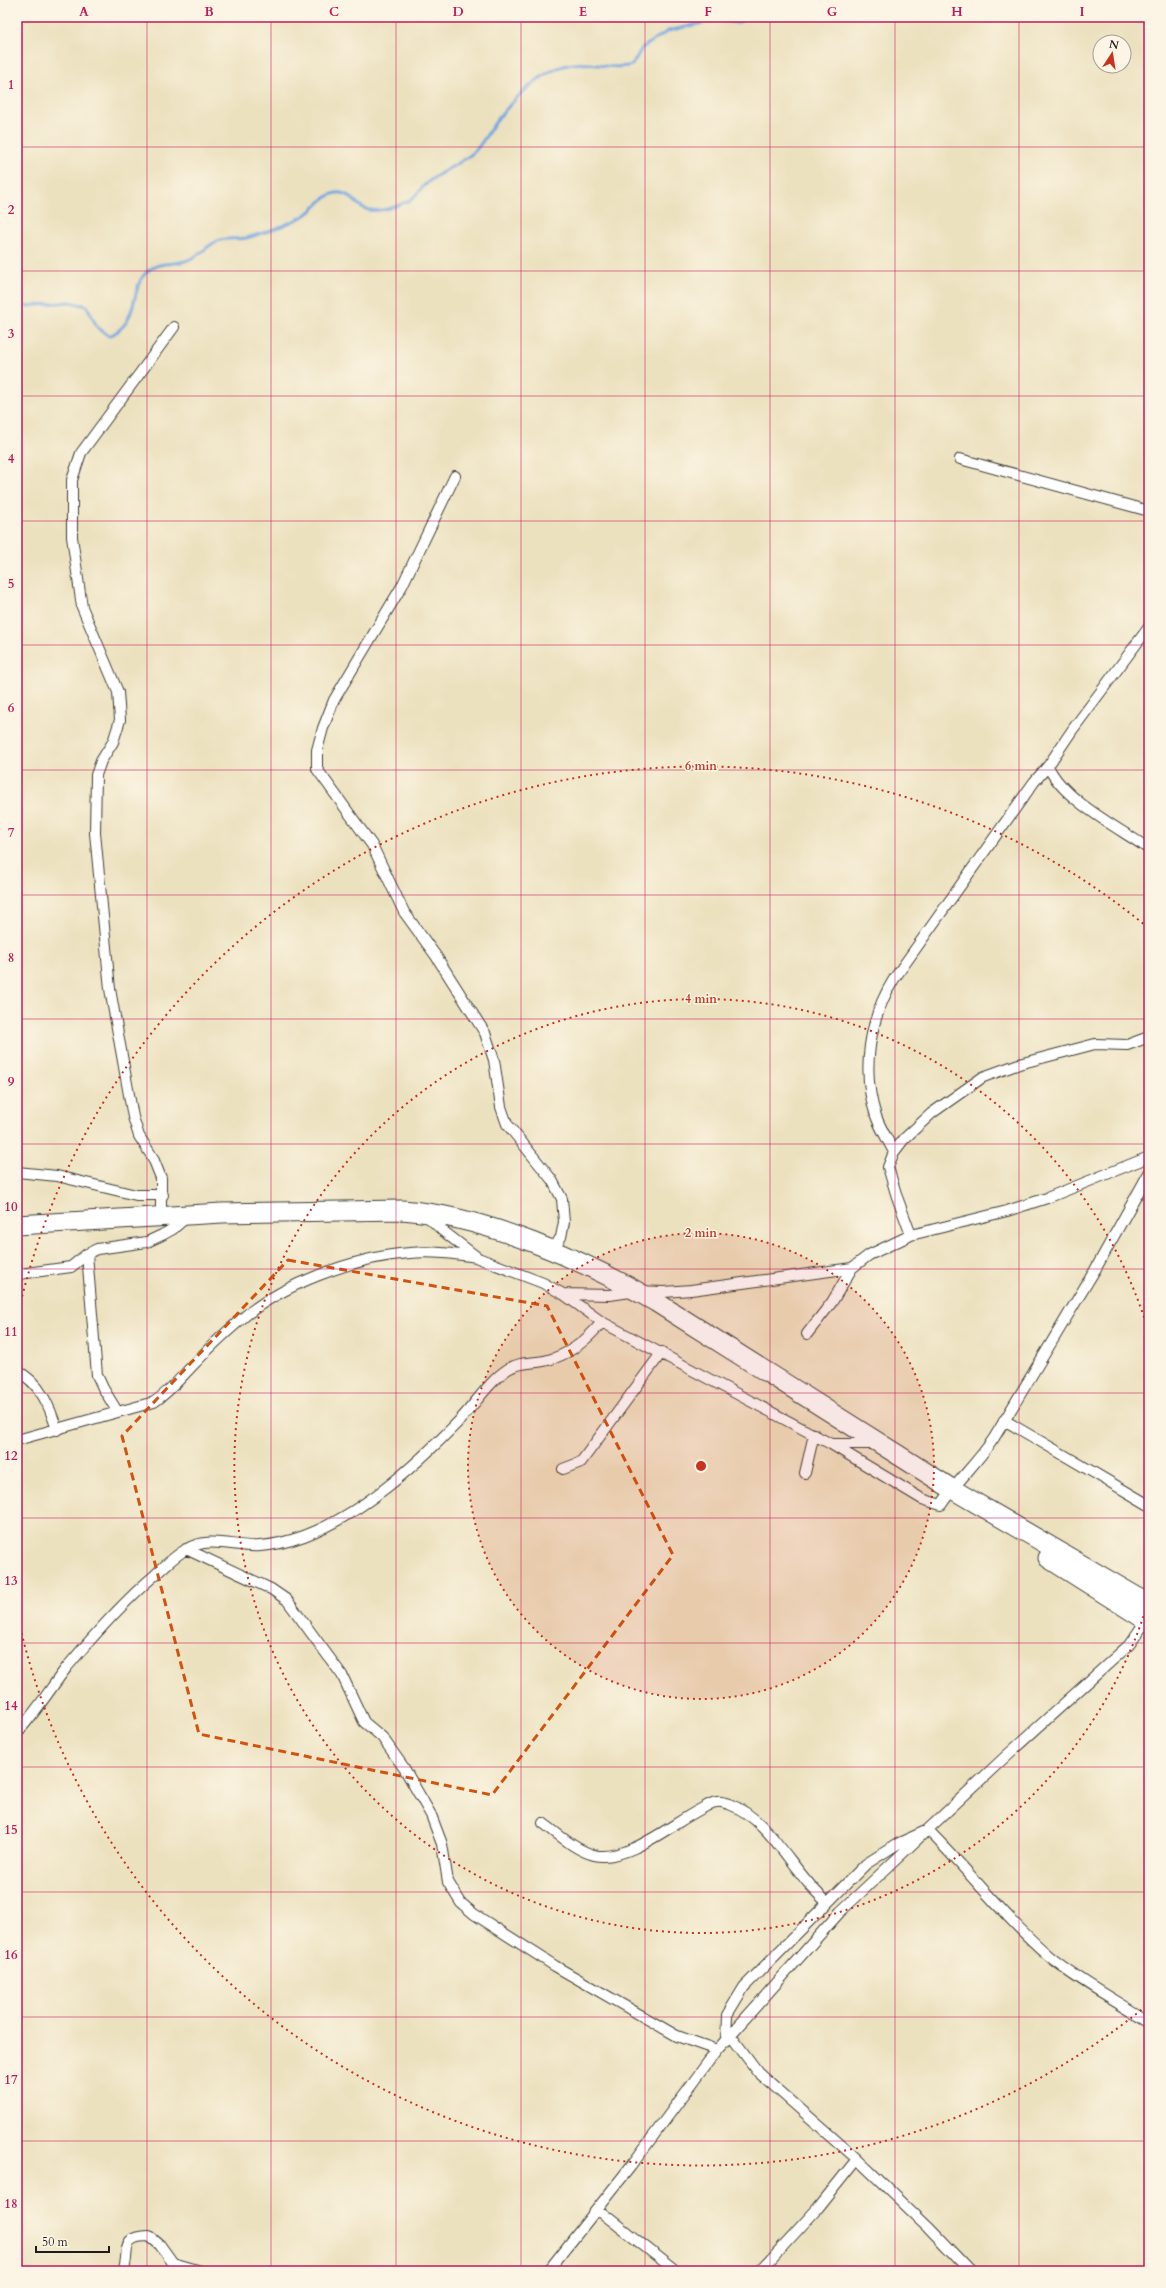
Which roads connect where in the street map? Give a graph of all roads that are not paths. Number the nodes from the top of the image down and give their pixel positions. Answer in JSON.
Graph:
{"nodes":[{"id":1,"x":174,"y":327,"type":"dead end"},
{"id":2,"x":960,"y":459,"type":"dead end"},
{"id":3,"x":455,"y":476,"type":"dead end"},
{"id":4,"x":1149,"y":511,"type":"edge"},
{"id":5,"x":1149,"y":627,"type":"edge"},
{"id":6,"x":1048,"y":766,"type":"junction"},
{"id":7,"x":1149,"y":848,"type":"edge"},
{"id":8,"x":1149,"y":1037,"type":"edge"},
{"id":9,"x":894,"y":1152,"type":"junction"},
{"id":10,"x":1149,"y":1156,"type":"edge"},
{"id":11,"x":17,"y":1172,"type":"edge"},
{"id":12,"x":1149,"y":1173,"type":"edge"},
{"id":13,"x":163,"y":1195,"type":"junction"},
{"id":14,"x":423,"y":1212,"type":"junction"},
{"id":15,"x":189,"y":1215,"type":"junction"},
{"id":16,"x":161,"y":1217,"type":"junction"},
{"id":17,"x":17,"y":1225,"type":"edge"},
{"id":18,"x":911,"y":1235,"type":"junction"},
{"id":19,"x":552,"y":1251,"type":"junction"},
{"id":20,"x":87,"y":1254,"type":"junction"},
{"id":21,"x":478,"y":1258,"type":"junction"},
{"id":22,"x":852,"y":1268,"type":"junction"},
{"id":23,"x":18,"y":1274,"type":"dead end"},
{"id":24,"x":637,"y":1290,"type":"junction"},
{"id":25,"x":563,"y":1294,"type":"junction"},
{"id":26,"x":602,"y":1322,"type":"junction"},
{"id":27,"x":807,"y":1334,"type":"dead end"},
{"id":28,"x":662,"y":1352,"type":"junction"},
{"id":29,"x":17,"y":1372,"type":"edge"},
{"id":30,"x":117,"y":1411,"type":"junction"},
{"id":31,"x":1004,"y":1420,"type":"junction"},
{"id":32,"x":57,"y":1430,"type":"junction"},
{"id":33,"x":814,"y":1434,"type":"junction"},
{"id":34,"x":17,"y":1440,"type":"edge"},
{"id":35,"x":831,"y":1444,"type":"junction"},
{"id":36,"x":881,"y":1444,"type":"junction"},
{"id":37,"x":563,"y":1469,"type":"dead end"},
{"id":38,"x":805,"y":1473,"type":"dead end"},
{"id":39,"x":952,"y":1489,"type":"junction"},
{"id":40,"x":1149,"y":1505,"type":"edge"},
{"id":41,"x":186,"y":1549,"type":"junction"},
{"id":42,"x":1148,"y":1616,"type":"edge"},
{"id":43,"x":17,"y":1733,"type":"edge"},
{"id":44,"x":543,"y":1823,"type":"dead end"},
{"id":45,"x":928,"y":1830,"type":"junction"},
{"id":46,"x":826,"y":1902,"type":"junction"},
{"id":47,"x":1149,"y":2021,"type":"edge"},
{"id":48,"x":728,"y":2039,"type":"junction"},
{"id":49,"x":717,"y":2050,"type":"junction"},
{"id":50,"x":857,"y":2159,"type":"junction"},
{"id":51,"x":597,"y":2209,"type":"junction"},
{"id":52,"x":123,"y":2271,"type":"edge"},
{"id":53,"x":201,"y":2271,"type":"edge"},
{"id":54,"x":548,"y":2271,"type":"edge"},
{"id":55,"x":676,"y":2271,"type":"edge"},
{"id":56,"x":760,"y":2271,"type":"edge"},
{"id":57,"x":970,"y":2271,"type":"edge"}],
"edges":[{"from":1,"to":13,"type":"street"},
{"from":2,"to":4,"type":"street"},
{"from":3,"to":19,"type":"street"},
{"from":5,"to":6,"type":"street"},
{"from":6,"to":7,"type":"street"},
{"from":6,"to":9,"type":"street"},
{"from":8,"to":9,"type":"street"},
{"from":9,"to":18,"type":"street"},
{"from":10,"to":18,"type":"street"},
{"from":11,"to":13,"type":"street"},
{"from":12,"to":31,"type":"street"},
{"from":13,"to":16,"type":"street"},
{"from":14,"to":15,"type":"highway"},
{"from":14,"to":19,"type":"highway"},
{"from":14,"to":21,"type":"street"},
{"from":15,"to":16,"type":"highway"},
{"from":15,"to":20,"type":"street"},
{"from":16,"to":17,"type":"highway"},
{"from":18,"to":22,"type":"street"},
{"from":19,"to":24,"type":"highway"},
{"from":20,"to":23,"type":"street"},
{"from":20,"to":30,"type":"street"},
{"from":21,"to":25,"type":"street"},
{"from":21,"to":30,"type":"street"},
{"from":22,"to":24,"type":"street"},
{"from":22,"to":27,"type":"street"},
{"from":24,"to":25,"type":"street"},
{"from":24,"to":36,"type":"highway"},
{"from":25,"to":26,"type":"street"},
{"from":26,"to":28,"type":"street"},
{"from":26,"to":41,"type":"street"},
{"from":28,"to":33,"type":"street"},
{"from":28,"to":37,"type":"street"},
{"from":29,"to":32,"type":"street"},
{"from":30,"to":32,"type":"street"},
{"from":31,"to":39,"type":"street"},
{"from":31,"to":40,"type":"street"},
{"from":32,"to":34,"type":"street"},
{"from":33,"to":35,"type":"street"},
{"from":33,"to":38,"type":"street"},
{"from":35,"to":36,"type":"street"},
{"from":35,"to":39,"type":"street"},
{"from":36,"to":39,"type":"highway"},
{"from":39,"to":42,"type":"highway"},
{"from":41,"to":43,"type":"street"},
{"from":41,"to":49,"type":"street"},
{"from":42,"to":45,"type":"street"},
{"from":44,"to":46,"type":"street"},
{"from":45,"to":46,"type":"street"},
{"from":45,"to":47,"type":"street"},
{"from":45,"to":48,"type":"street"},
{"from":46,"to":48,"type":"street"},
{"from":48,"to":49,"type":"street"},
{"from":48,"to":50,"type":"street"},
{"from":49,"to":51,"type":"street"},
{"from":50,"to":56,"type":"street"},
{"from":50,"to":57,"type":"street"},
{"from":51,"to":54,"type":"street"},
{"from":51,"to":55,"type":"street"},
{"from":52,"to":53,"type":"street"}]}
